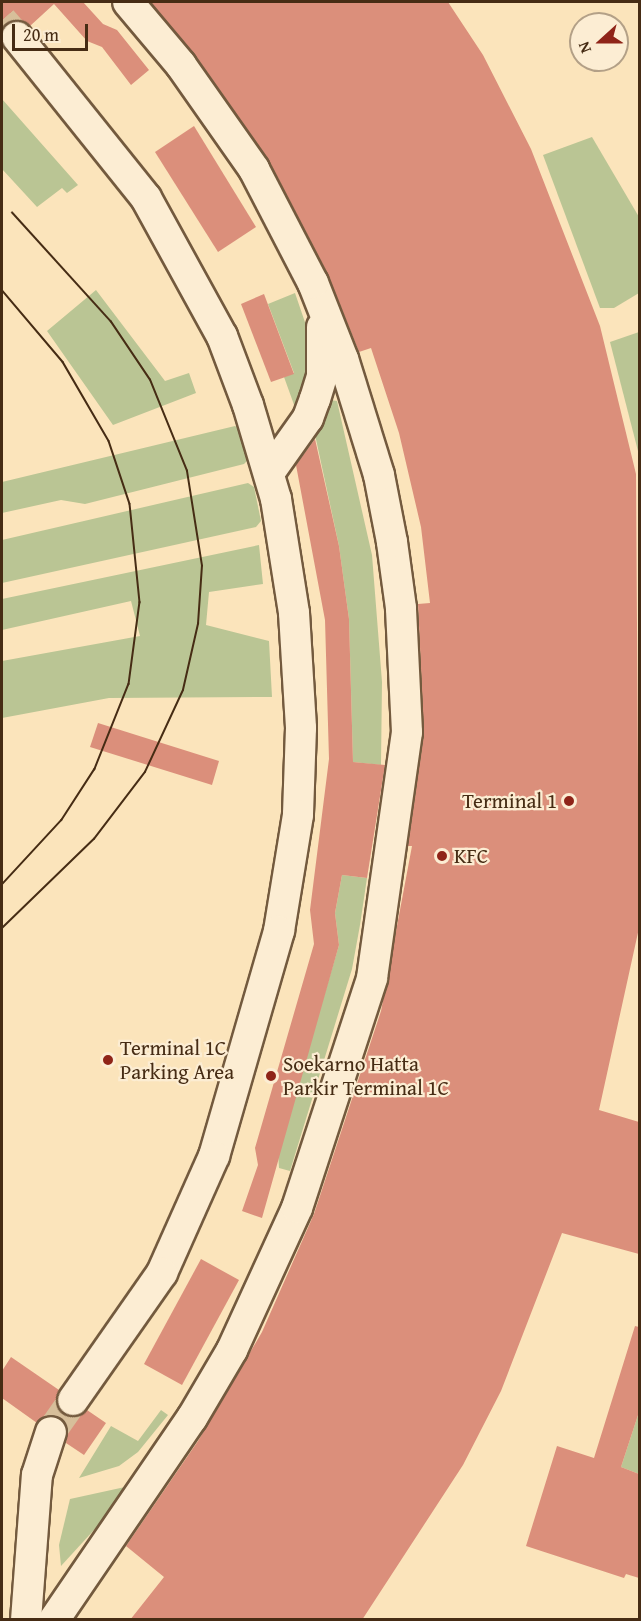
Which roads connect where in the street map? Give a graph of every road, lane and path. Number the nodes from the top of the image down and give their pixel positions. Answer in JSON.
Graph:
{"nodes":[{"id":1,"x":128,"y":2,"type":"edge"},
{"id":2,"x":17,"y":37,"type":"tunnel mouth"},
{"id":3,"x":313,"y":283,"type":"junction"},
{"id":4,"x":269,"y":473,"type":"junction"},
{"id":5,"x":73,"y":1400,"type":"tunnel mouth"},
{"id":6,"x":51,"y":1432,"type":"tunnel mouth"},
{"id":7,"x":26,"y":1620,"type":"edge"},
{"id":8,"x":54,"y":1620,"type":"edge"}],
"edges":[{"from":1,"to":3,"type":"street"},
{"from":2,"to":4,"type":"street"},
{"from":3,"to":4,"type":"street"},
{"from":3,"to":8,"type":"street"},
{"from":4,"to":5,"type":"street"},
{"from":6,"to":7,"type":"street"}]}
